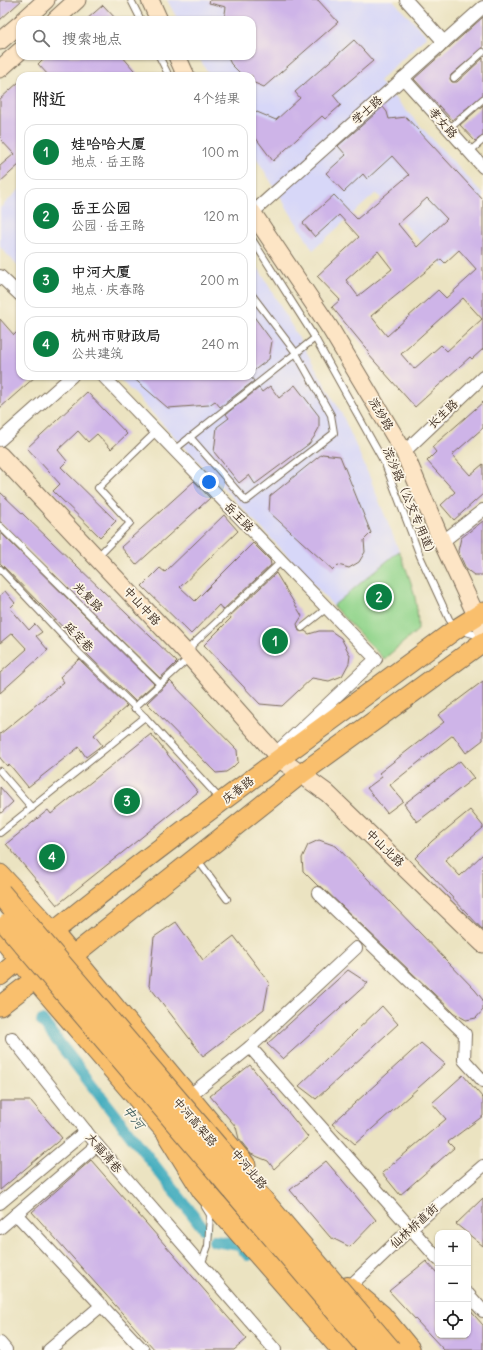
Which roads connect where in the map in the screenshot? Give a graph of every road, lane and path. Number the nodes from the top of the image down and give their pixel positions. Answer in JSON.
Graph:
{"nodes":[{"id":1,"x":46,"y":0,"type":"edge"},
{"id":2,"x":78,"y":0,"type":"edge"},
{"id":3,"x":131,"y":0,"type":"edge"},
{"id":4,"x":150,"y":0,"type":"edge"},
{"id":5,"x":408,"y":1,"type":"edge"},
{"id":6,"x":483,"y":7,"type":"edge"},
{"id":7,"x":28,"y":16,"type":"edge"},
{"id":8,"x":60,"y":16,"type":"edge"},
{"id":9,"x":139,"y":16,"type":"edge"},
{"id":10,"x":157,"y":16,"type":"edge"},
{"id":11,"x":444,"y":42,"type":"junction"},
{"id":12,"x":483,"y":52,"type":"edge"},
{"id":13,"x":16,"y":55,"type":"edge"},
{"id":14,"x":161,"y":60,"type":"edge"},
{"id":15,"x":179,"y":60,"type":"edge"},
{"id":16,"x":0,"y":69,"type":"edge"},
{"id":17,"x":167,"y":72,"type":"edge"},
{"id":18,"x":184,"y":72,"type":"edge"},
{"id":19,"x":403,"y":78,"type":"junction"},
{"id":20,"x":454,"y":78,"type":"dead end"},
{"id":21,"x":483,"y":99,"type":"edge"},
{"id":22,"x":449,"y":129,"type":"junction"},
{"id":23,"x":483,"y":140,"type":"edge"},
{"id":24,"x":469,"y":152,"type":"junction"},
{"id":25,"x":483,"y":167,"type":"edge"},
{"id":26,"x":256,"y":209,"type":"edge"},
{"id":27,"x":256,"y":219,"type":"edge"},
{"id":28,"x":256,"y":245,"type":"edge"},
{"id":29,"x":0,"y":276,"type":"edge"},
{"id":30,"x":16,"y":291,"type":"edge"},
{"id":31,"x":256,"y":300,"type":"edge"},
{"id":32,"x":315,"y":338,"type":"junction"},
{"id":33,"x":296,"y":353,"type":"junction"},
{"id":34,"x":483,"y":377,"type":"edge"},
{"id":35,"x":68,"y":380,"type":"edge"},
{"id":36,"x":107,"y":380,"type":"edge"},
{"id":37,"x":156,"y":432,"type":"junction"},
{"id":38,"x":190,"y":437,"type":"junction"},
{"id":39,"x":174,"y":450,"type":"junction"},
{"id":40,"x":0,"y":452,"type":"edge"},
{"id":41,"x":404,"y":452,"type":"junction"},
{"id":42,"x":483,"y":510,"type":"edge"},
{"id":43,"x":0,"y":526,"type":"edge"},
{"id":44,"x":442,"y":542,"type":"junction"},
{"id":45,"x":96,"y":557,"type":"junction"},
{"id":46,"x":282,"y":561,"type":"junction"},
{"id":47,"x":0,"y":569,"type":"edge"},
{"id":48,"x":326,"y":608,"type":"junction"},
{"id":49,"x":481,"y":620,"type":"edge"},
{"id":50,"x":302,"y":628,"type":"dead end"},
{"id":51,"x":456,"y":629,"type":"junction"},
{"id":52,"x":483,"y":638,"type":"edge"},
{"id":53,"x":483,"y":642,"type":"edge"},
{"id":54,"x":190,"y":657,"type":"junction"},
{"id":55,"x":160,"y":684,"type":"junction"},
{"id":56,"x":134,"y":708,"type":"junction"},
{"id":57,"x":145,"y":717,"type":"junction"},
{"id":58,"x":280,"y":759,"type":"junction"},
{"id":59,"x":0,"y":771,"type":"edge"},
{"id":60,"x":301,"y":774,"type":"junction"},
{"id":61,"x":223,"y":801,"type":"junction"},
{"id":62,"x":32,"y":808,"type":"junction"},
{"id":63,"x":0,"y":833,"type":"edge"},
{"id":64,"x":196,"y":858,"type":"junction"},
{"id":65,"x":0,"y":874,"type":"edge"},
{"id":66,"x":0,"y":893,"type":"edge"},
{"id":67,"x":318,"y":893,"type":"dead end"},
{"id":68,"x":227,"y":900,"type":"dead end"},
{"id":69,"x":0,"y":915,"type":"edge"},
{"id":70,"x":53,"y":932,"type":"junction"},
{"id":71,"x":0,"y":936,"type":"edge"},
{"id":72,"x":483,"y":944,"type":"edge"},
{"id":73,"x":356,"y":948,"type":"dead end"},
{"id":74,"x":71,"y":956,"type":"junction"},
{"id":75,"x":26,"y":968,"type":"junction"},
{"id":76,"x":0,"y":976,"type":"edge"},
{"id":77,"x":0,"y":984,"type":"edge"},
{"id":78,"x":0,"y":1006,"type":"edge"},
{"id":79,"x":12,"y":1038,"type":"dead end"},
{"id":80,"x":250,"y":1047,"type":"junction"},
{"id":81,"x":483,"y":1081,"type":"edge"},
{"id":82,"x":189,"y":1096,"type":"junction"},
{"id":83,"x":86,"y":1131,"type":"junction"},
{"id":84,"x":166,"y":1132,"type":"junction"},
{"id":85,"x":96,"y":1145,"type":"junction"},
{"id":86,"x":483,"y":1166,"type":"edge"},
{"id":87,"x":199,"y":1193,"type":"junction"},
{"id":88,"x":0,"y":1203,"type":"edge"},
{"id":89,"x":16,"y":1214,"type":"junction"},
{"id":90,"x":0,"y":1228,"type":"edge"},
{"id":91,"x":411,"y":1228,"type":"junction"},
{"id":92,"x":435,"y":1256,"type":"edge"},
{"id":93,"x":201,"y":1266,"type":"junction"},
{"id":94,"x":348,"y":1288,"type":"junction"},
{"id":95,"x":471,"y":1297,"type":"edge"},
{"id":96,"x":102,"y":1305,"type":"junction"},
{"id":97,"x":483,"y":1311,"type":"edge"},
{"id":98,"x":0,"y":1343,"type":"edge"},
{"id":99,"x":6,"y":1350,"type":"edge"},
{"id":100,"x":49,"y":1350,"type":"edge"},
{"id":101,"x":143,"y":1350,"type":"edge"},
{"id":102,"x":276,"y":1350,"type":"edge"},
{"id":103,"x":343,"y":1350,"type":"edge"},
{"id":104,"x":357,"y":1350,"type":"edge"},
{"id":105,"x":370,"y":1350,"type":"edge"},
{"id":106,"x":390,"y":1350,"type":"edge"},
{"id":107,"x":399,"y":1350,"type":"edge"},
{"id":108,"x":409,"y":1350,"type":"edge"}],
"edges":[{"from":1,"to":7,"type":"main road"},
{"from":2,"to":8,"type":"main road"},
{"from":3,"to":9,"type":"lane"},
{"from":4,"to":10,"type":"main road"},
{"from":5,"to":11,"type":"street"},
{"from":6,"to":11,"type":"street","name":"学士路"},
{"from":11,"to":19,"type":"street","name":"学士路"},
{"from":12,"to":20,"type":"lane"},
{"from":13,"to":16,"type":"main road"},
{"from":14,"to":17,"type":"lane"},
{"from":15,"to":18,"type":"main road"},
{"from":19,"to":22,"type":"street","name":"孝女路"},
{"from":19,"to":26,"type":"street","name":"学士路"},
{"from":21,"to":22,"type":"lane"},
{"from":22,"to":24,"type":"street","name":"孝女路"},
{"from":23,"to":24,"type":"lane"},
{"from":24,"to":25,"type":"street","name":"孝女路"},
{"from":27,"to":41,"type":"main road","name":"浣纱路"},
{"from":28,"to":32,"type":"lane","name":"浣沙路（公交专用道）"},
{"from":29,"to":30,"type":"street"},
{"from":31,"to":33,"type":"lane"},
{"from":32,"to":33,"type":"lane"},
{"from":32,"to":51,"type":"lane","name":"浣沙路（公交专用道）"},
{"from":33,"to":38,"type":"lane"},
{"from":33,"to":38,"type":"lane"},
{"from":34,"to":41,"type":"street","name":"长生路"},
{"from":35,"to":40,"type":"street"},
{"from":36,"to":37,"type":"street","name":"岳王路"},
{"from":37,"to":39,"type":"street","name":"岳王路"},
{"from":37,"to":45,"type":"lane"},
{"from":38,"to":39,"type":"lane"},
{"from":39,"to":46,"type":"street","name":"岳王路"},
{"from":40,"to":45,"type":"main road","name":"中山中路"},
{"from":41,"to":44,"type":"main road","name":"浣纱路"},
{"from":42,"to":44,"type":"street"},
{"from":43,"to":55,"type":"lane","name":"光复路"},
{"from":44,"to":49,"type":"main road","name":"浣纱路"},
{"from":45,"to":54,"type":"main road","name":"中山中路"},
{"from":46,"to":48,"type":"street","name":"岳王路"},
{"from":46,"to":54,"type":"lane"},
{"from":47,"to":56,"type":"lane","name":"延定巷"},
{"from":48,"to":50,"type":"lane"},
{"from":48,"to":58,"type":"street","name":"岳王路"},
{"from":49,"to":51,"type":"main road","name":"庆春路"},
{"from":51,"to":52,"type":"lane"},
{"from":51,"to":58,"type":"main road","name":"庆春路"},
{"from":53,"to":60,"type":"main road","name":"庆春路"},
{"from":54,"to":55,"type":"lane"},
{"from":54,"to":58,"type":"main road","name":"中山中路"},
{"from":55,"to":56,"type":"lane"},
{"from":56,"to":57,"type":"lane","name":"延定巷"},
{"from":57,"to":61,"type":"lane","name":"延定巷"},
{"from":57,"to":62,"type":"lane"},
{"from":58,"to":60,"type":"main road","name":"中山北路"},
{"from":58,"to":61,"type":"main road","name":"庆春路"},
{"from":59,"to":62,"type":"lane"},
{"from":60,"to":64,"type":"main road","name":"庆春路"},
{"from":60,"to":72,"type":"main road","name":"中山北路"},
{"from":61,"to":70,"type":"main road","name":"庆春路"},
{"from":62,"to":63,"type":"lane"},
{"from":64,"to":68,"type":"lane"},
{"from":64,"to":74,"type":"main road","name":"庆春路"},
{"from":65,"to":70,"type":"main road","name":"中河北路"},
{"from":66,"to":106,"type":"highway","name":"中河高架路","bridge":true},
{"from":67,"to":81,"type":"street"},
{"from":69,"to":105,"type":"highway","name":"中河高架路","bridge":true},
{"from":70,"to":74,"type":"main road","name":"中河北路"},
{"from":70,"to":75,"type":"main road","name":"庆春路"},
{"from":71,"to":75,"type":"main road"},
{"from":73,"to":80,"type":"street"},
{"from":74,"to":75,"type":"main road","name":"庆春路"},
{"from":74,"to":82,"type":"main road","name":"中河北路"},
{"from":75,"to":76,"type":"main road","name":"庆春路"},
{"from":75,"to":77,"type":"lane"},
{"from":75,"to":78,"type":"main road","name":"庆春路"},
{"from":75,"to":84,"type":"main road"},
{"from":79,"to":83,"type":"street","name":"大福清巷"},
{"from":80,"to":82,"type":"street"},
{"from":80,"to":91,"type":"street"},
{"from":82,"to":94,"type":"main road","name":"中河北路"},
{"from":83,"to":85,"type":"street","name":"大福清巷"},
{"from":83,"to":88,"type":"street"},
{"from":84,"to":87,"type":"highway"},
{"from":84,"to":104,"type":"main road"},
{"from":85,"to":89,"type":"street"},
{"from":85,"to":93,"type":"street","name":"大福清巷"},
{"from":86,"to":91,"type":"street","name":"仙林桥直街"},
{"from":87,"to":93,"type":"lane"},
{"from":87,"to":103,"type":"highway"},
{"from":89,"to":90,"type":"street"},
{"from":89,"to":96,"type":"street"},
{"from":91,"to":92,"type":"street"},
{"from":91,"to":94,"type":"street","name":"仙林桥直街"},
{"from":93,"to":102,"type":"street","name":"大福清巷"},
{"from":94,"to":107,"type":"main road","name":"中河北路"},
{"from":94,"to":108,"type":"highway"},
{"from":95,"to":97,"type":"street"},
{"from":96,"to":100,"type":"street"},
{"from":96,"to":101,"type":"street"},
{"from":98,"to":99,"type":"street"}]}
